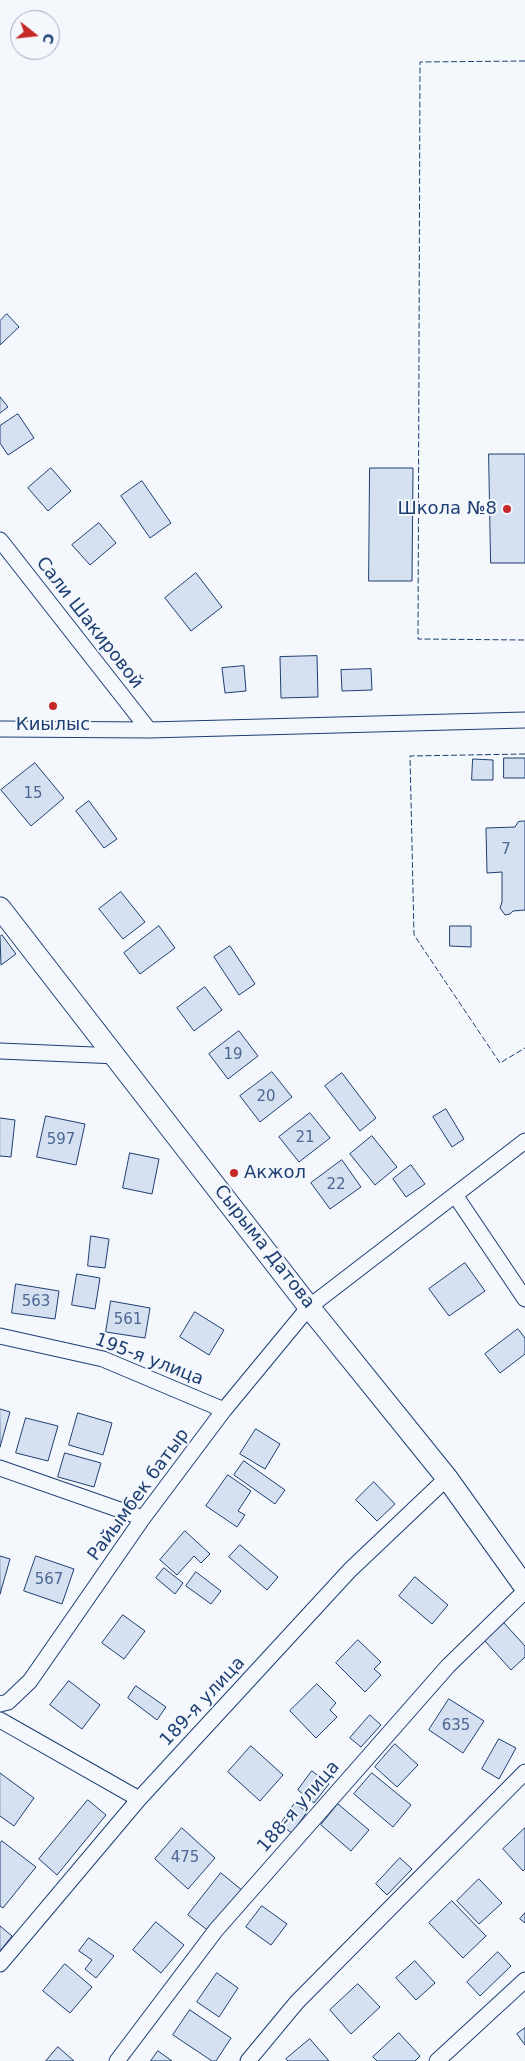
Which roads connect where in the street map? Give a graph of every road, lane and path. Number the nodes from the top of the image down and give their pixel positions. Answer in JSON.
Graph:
{"nodes":[{"id":1,"x":0,"y":540,"type":"edge"},
{"id":2,"x":525,"y":720,"type":"edge"},
{"id":3,"x":0,"y":729,"type":"edge"},
{"id":4,"x":149,"y":730,"type":"junction"},
{"id":5,"x":0,"y":908,"type":"edge"},
{"id":6,"x":0,"y":1051,"type":"edge"},
{"id":7,"x":117,"y":1056,"type":"junction"},
{"id":8,"x":525,"y":1141,"type":"edge"},
{"id":9,"x":455,"y":1195,"type":"junction"},
{"id":10,"x":525,"y":1299,"type":"edge"},
{"id":11,"x":310,"y":1307,"type":"junction"},
{"id":12,"x":0,"y":1336,"type":"edge"},
{"id":13,"x":224,"y":1410,"type":"junction"},
{"id":14,"x":0,"y":1468,"type":"edge"},
{"id":15,"x":447,"y":1478,"type":"junction"},
{"id":16,"x":143,"y":1518,"type":"junction"},
{"id":17,"x":525,"y":1589,"type":"edge"},
{"id":18,"x":0,"y":1704,"type":"edge"},
{"id":19,"x":0,"y":1720,"type":"edge"},
{"id":20,"x":525,"y":1772,"type":"edge"},
{"id":21,"x":139,"y":1799,"type":"junction"},
{"id":22,"x":0,"y":1964,"type":"edge"},
{"id":23,"x":525,"y":1980,"type":"edge"},
{"id":24,"x":117,"y":2061,"type":"edge"},
{"id":25,"x":248,"y":2061,"type":"edge"},
{"id":26,"x":437,"y":2061,"type":"edge"}],
"edges":[{"from":1,"to":4,"type":"street","name":"Сали Шакировой"},
{"from":2,"to":4,"type":"street"},
{"from":3,"to":4,"type":"street"},
{"from":5,"to":7,"type":"street","name":"Сырыма Датова"},
{"from":6,"to":7,"type":"street"},
{"from":7,"to":11,"type":"street","name":"Сырыма Датова"},
{"from":8,"to":9,"type":"street","name":"Райымбек батыр"},
{"from":9,"to":10,"type":"street"},
{"from":9,"to":11,"type":"street","name":"Райымбек батыр"},
{"from":11,"to":13,"type":"street","name":"Райымбек батыр"},
{"from":11,"to":15,"type":"street","name":"Сырыма Датова"},
{"from":12,"to":13,"type":"street","name":"195-я улица"},
{"from":13,"to":16,"type":"street","name":"Райымбек батыр"},
{"from":14,"to":16,"type":"street"},
{"from":15,"to":17,"type":"street","name":"Сырыма Датова"},
{"from":15,"to":21,"type":"street","name":"189-я улица"},
{"from":16,"to":18,"type":"street","name":"Райымбек батыр"},
{"from":17,"to":24,"type":"street","name":"188-я улица"},
{"from":19,"to":21,"type":"street"},
{"from":20,"to":25,"type":"street"},
{"from":21,"to":22,"type":"street","name":"189-я улица"},
{"from":23,"to":26,"type":"street"}]}
